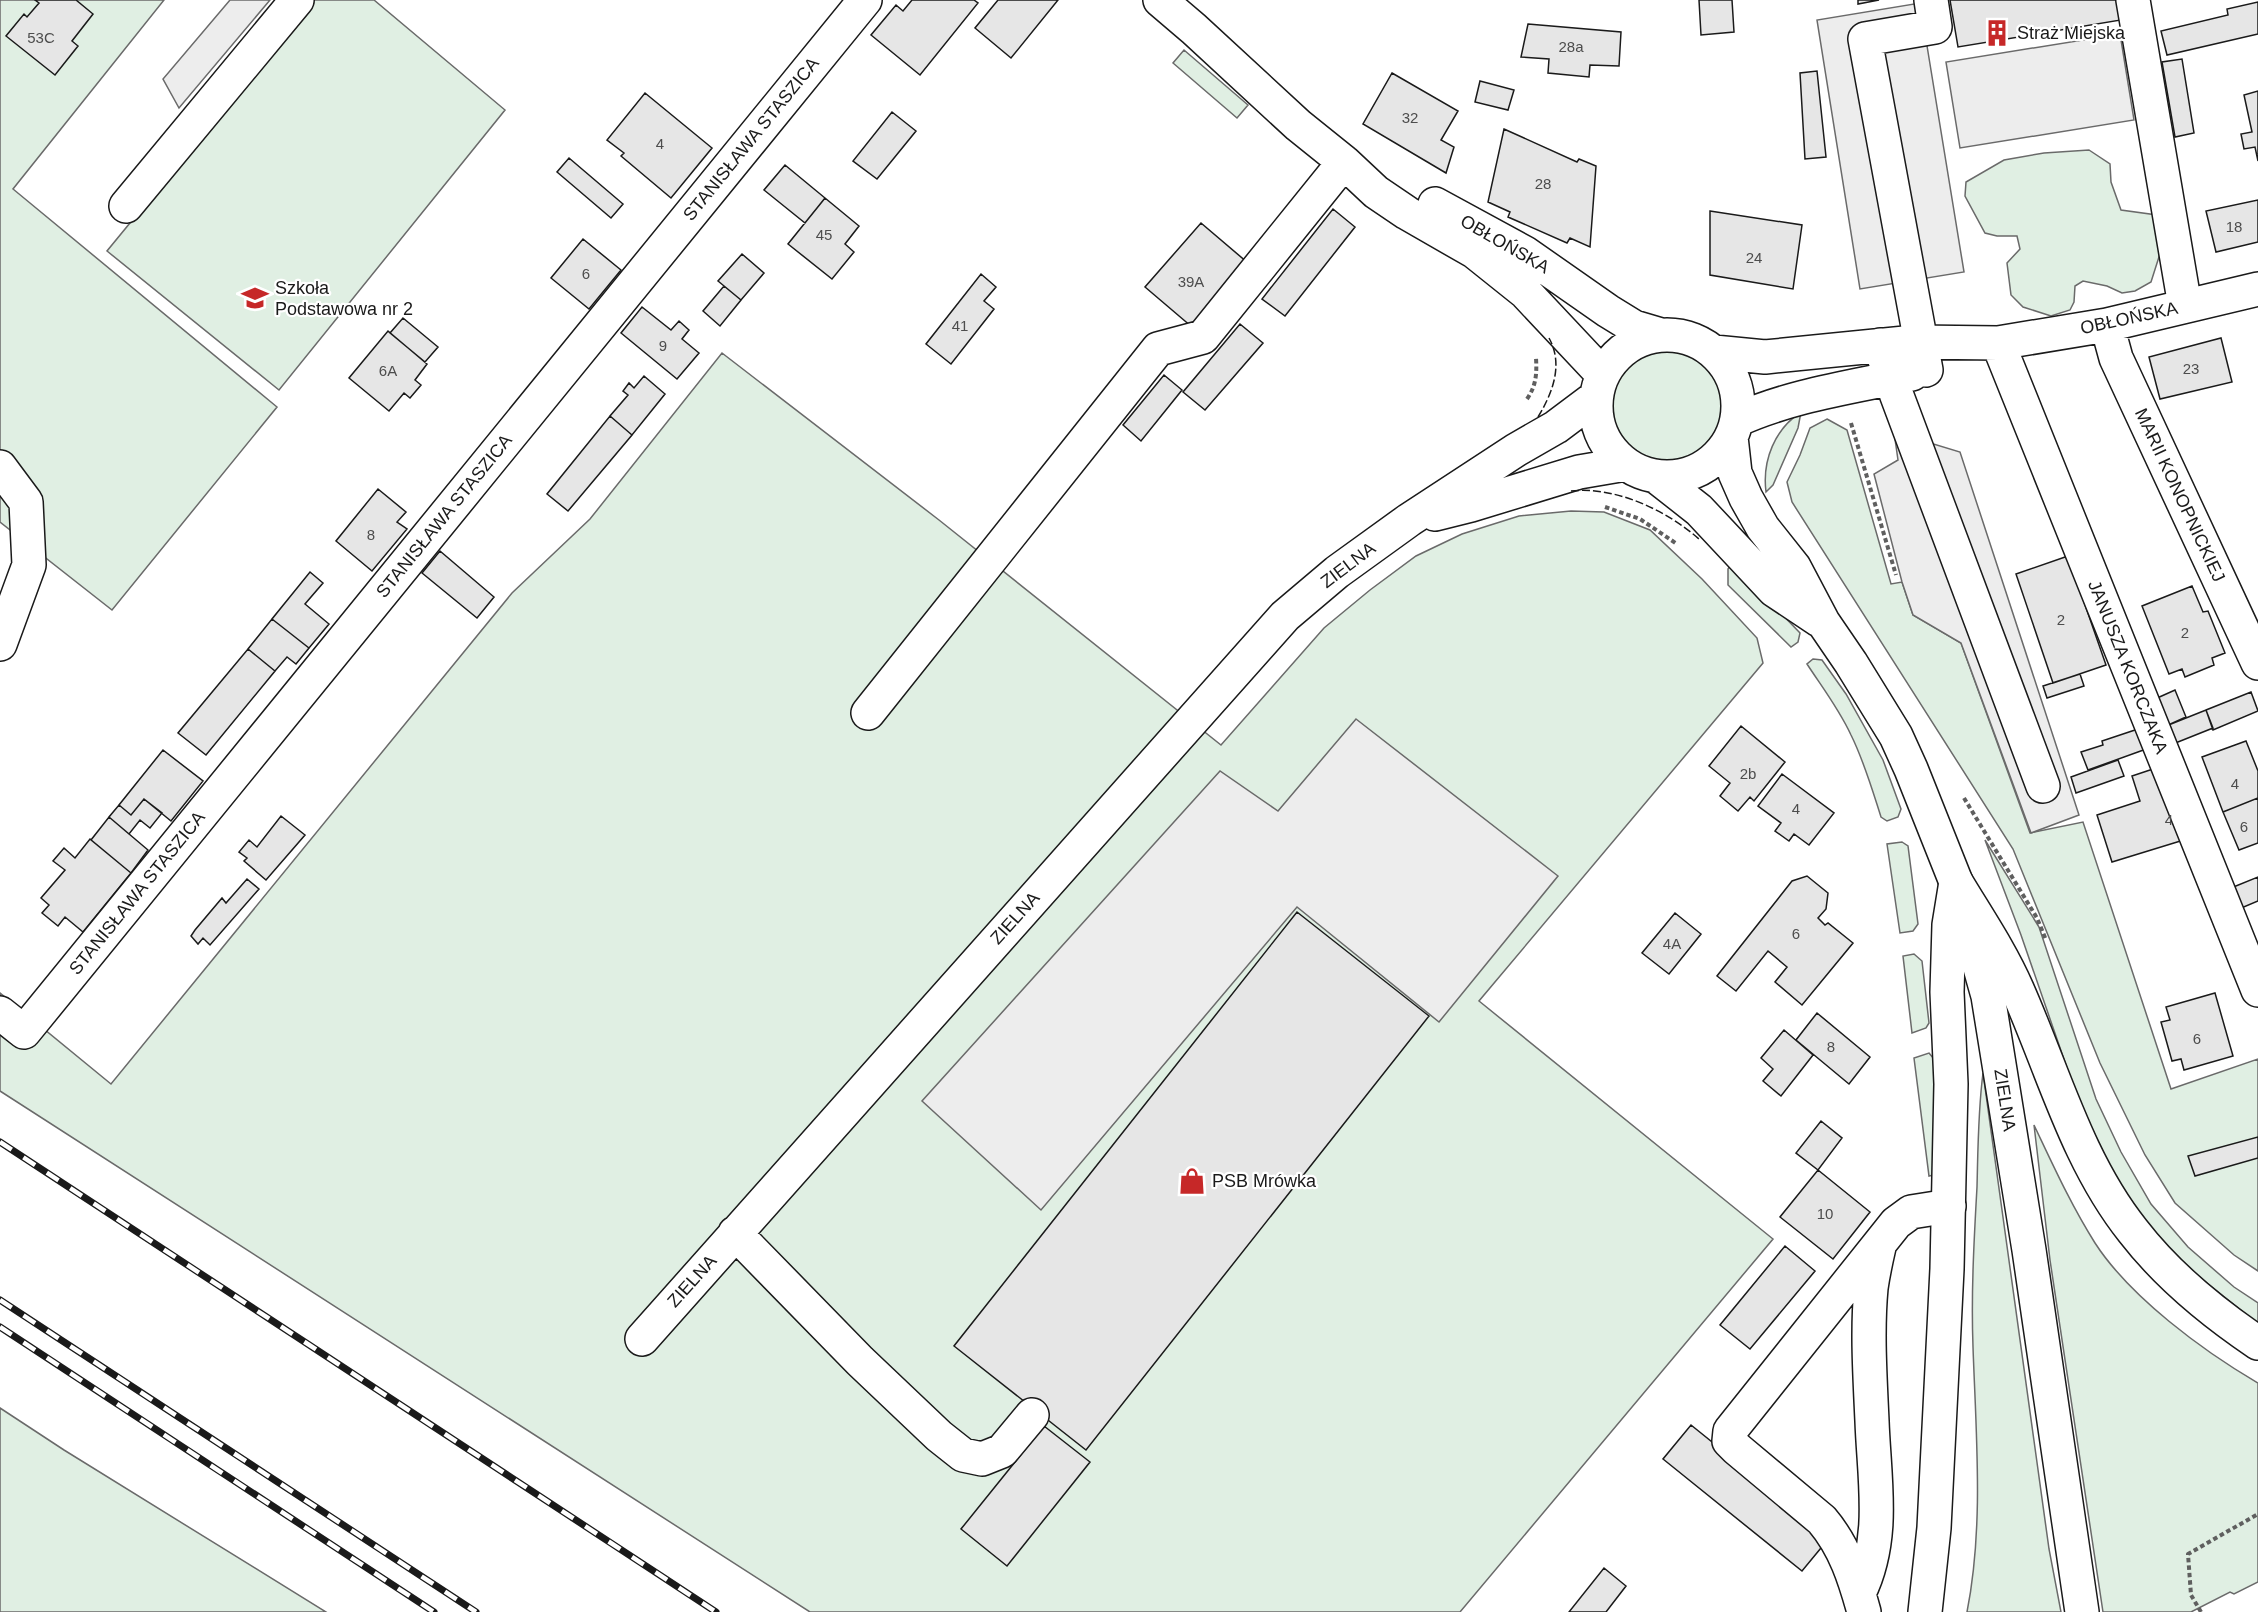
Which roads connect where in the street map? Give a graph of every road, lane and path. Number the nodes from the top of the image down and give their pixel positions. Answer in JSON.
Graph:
{"nodes":[{"id":1,"x":297,"y":0,"type":"edge"},
{"id":2,"x":865,"y":0,"type":"edge"},
{"id":3,"x":1160,"y":0,"type":"edge"},
{"id":4,"x":1931,"y":0,"type":"edge"},
{"id":5,"x":2133,"y":0,"type":"edge"},
{"id":6,"x":1344,"y":162,"type":"junction"},
{"id":7,"x":126,"y":206,"type":"dead end"},
{"id":8,"x":2258,"y":289,"type":"edge"},
{"id":9,"x":2185,"y":306,"type":"junction"},
{"id":10,"x":2107,"y":325,"type":"junction"},
{"id":11,"x":1660,"y":335,"type":"junction"},
{"id":12,"x":1998,"y":343,"type":"junction"},
{"id":13,"x":1880,"y":345,"type":"junction"},
{"id":14,"x":1714,"y":352,"type":"junction"},
{"id":15,"x":1535,"y":355,"type":"dead end"},
{"id":16,"x":1923,"y":356,"type":"junction"},
{"id":17,"x":1890,"y":378,"type":"junction"},
{"id":18,"x":1600,"y":386,"type":"junction"},
{"id":19,"x":1526,"y":401,"type":"dead end"},
{"id":20,"x":1850,"y":419,"type":"dead end"},
{"id":21,"x":1734,"y":428,"type":"junction"},
{"id":22,"x":1626,"y":464,"type":"junction"},
{"id":23,"x":0,"y":467,"type":"edge"},
{"id":24,"x":1657,"y":477,"type":"junction"},
{"id":25,"x":1601,"y":506,"type":"dead end"},
{"id":26,"x":1410,"y":520,"type":"junction"},
{"id":27,"x":1683,"y":548,"type":"dead end"},
{"id":28,"x":1896,"y":575,"type":"dead end"},
{"id":29,"x":1823,"y":622,"type":"junction"},
{"id":30,"x":0,"y":644,"type":"edge"},
{"id":31,"x":2258,"y":663,"type":"edge"},
{"id":32,"x":868,"y":714,"type":"dead end"},
{"id":33,"x":2043,"y":786,"type":"dead end"},
{"id":34,"x":1956,"y":882,"type":"junction"},
{"id":35,"x":2258,"y":990,"type":"edge"},
{"id":36,"x":12,"y":1023,"type":"edge"},
{"id":37,"x":1949,"y":1206,"type":"junction"},
{"id":38,"x":735,"y":1233,"type":"junction"},
{"id":39,"x":1879,"y":1245,"type":"junction"},
{"id":40,"x":642,"y":1339,"type":"dead end"},
{"id":41,"x":2258,"y":1343,"type":"edge"},
{"id":42,"x":1032,"y":1415,"type":"dead end"},
{"id":43,"x":2258,"y":1514,"type":"edge"},
{"id":44,"x":1861,"y":1603,"type":"edge"},
{"id":45,"x":1925,"y":1612,"type":"edge"},
{"id":46,"x":2082,"y":1612,"type":"edge"},
{"id":47,"x":2201,"y":1612,"type":"edge"}],
"edges":[{"from":1,"to":7,"type":"street"},
{"from":2,"to":36,"type":"street","name":"STANISŁAWA STASZICA"},
{"from":3,"to":6,"type":"street","name":"OBŁOŃSKA"},
{"from":4,"to":16,"type":"street"},
{"from":5,"to":9,"type":"street"},
{"from":6,"to":11,"type":"street","name":"OBŁOŃSKA"},
{"from":6,"to":18,"type":"street","name":"OBŁOŃSKA"},
{"from":6,"to":32,"type":"street"},
{"from":8,"to":9,"type":"street","name":"OBŁOŃSKA"},
{"from":9,"to":10,"type":"street","name":"OBŁOŃSKA"},
{"from":10,"to":12,"type":"street","name":"OBŁOŃSKA"},
{"from":10,"to":31,"type":"street","name":"MARII KONOPNICKIEJ"},
{"from":11,"to":14,"type":"street"},
{"from":11,"to":18,"type":"street"},
{"from":12,"to":16,"type":"street","name":"OBŁOŃSKA"},
{"from":12,"to":35,"type":"street","name":"JANUSZA KORCZAKA"},
{"from":13,"to":14,"type":"street","name":"OBŁOŃSKA"},
{"from":13,"to":16,"type":"street","name":"OBŁOŃSKA"},
{"from":13,"to":17,"type":"street"},
{"from":14,"to":21,"type":"street"},
{"from":15,"to":19,"type":"path"},
{"from":16,"to":17,"type":"street","name":"OBŁOŃSKA"},
{"from":17,"to":21,"type":"street","name":"OBŁOŃSKA"},
{"from":17,"to":33,"type":"street"},
{"from":18,"to":22,"type":"street"},
{"from":18,"to":26,"type":"street","name":"ZIELNA"},
{"from":20,"to":28,"type":"path"},
{"from":21,"to":24,"type":"street"},
{"from":21,"to":29,"type":"street","name":"ZIELNA"},
{"from":22,"to":24,"type":"street"},
{"from":22,"to":26,"type":"street","name":"ZIELNA"},
{"from":23,"to":30,"type":"street"},
{"from":24,"to":29,"type":"street","name":"ZIELNA"},
{"from":25,"to":27,"type":"path"},
{"from":26,"to":38,"type":"street","name":"ZIELNA"},
{"from":29,"to":34,"type":"street","name":"ZIELNA"},
{"from":34,"to":37,"type":"street"},
{"from":34,"to":41,"type":"street"},
{"from":34,"to":46,"type":"street","name":"ZIELNA"},
{"from":37,"to":39,"type":"street"},
{"from":37,"to":45,"type":"street"},
{"from":38,"to":40,"type":"street","name":"ZIELNA"},
{"from":38,"to":42,"type":"street"},
{"from":39,"to":44,"type":"street"},
{"from":39,"to":44,"type":"street"},
{"from":43,"to":47,"type":"path"}]}
